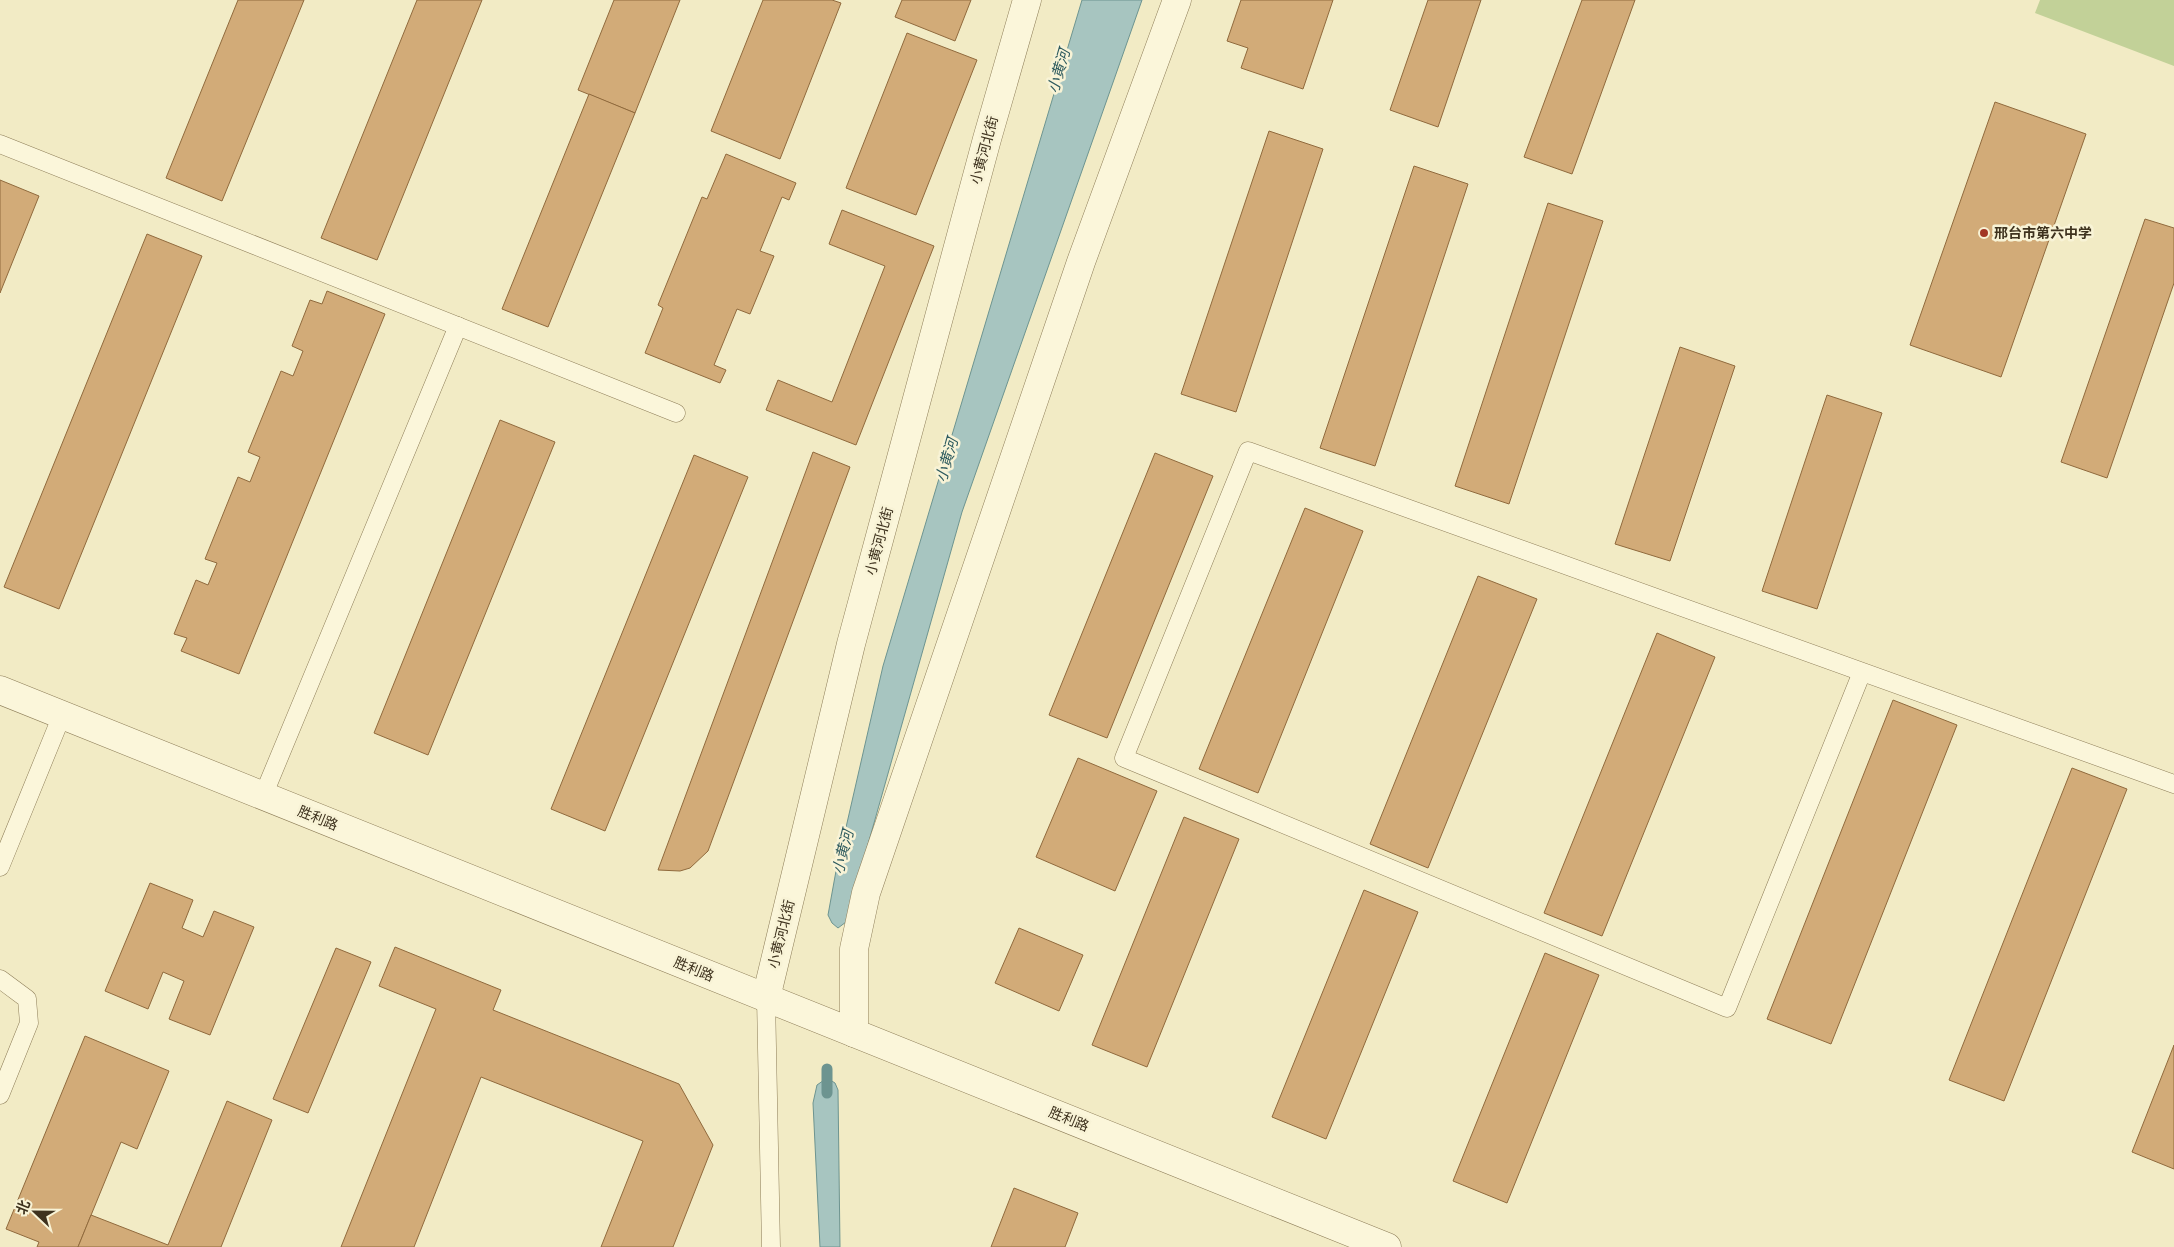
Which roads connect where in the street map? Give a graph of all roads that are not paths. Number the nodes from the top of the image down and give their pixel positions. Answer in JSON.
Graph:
{"nodes":[{"id":1,"x":1027,"y":0,"type":"edge"},
{"id":2,"x":1177,"y":0,"type":"edge"},
{"id":3,"x":0,"y":144,"type":"edge"},
{"id":4,"x":458,"y":326,"type":"junction"},
{"id":5,"x":676,"y":413,"type":"dead end"},
{"id":6,"x":1862,"y":672,"type":"junction"},
{"id":7,"x":0,"y":690,"type":"edge"},
{"id":8,"x":62,"y":715,"type":"junction"},
{"id":9,"x":2174,"y":784,"type":"edge"},
{"id":10,"x":263,"y":796,"type":"junction"},
{"id":11,"x":0,"y":867,"type":"edge"},
{"id":12,"x":0,"y":979,"type":"edge"},
{"id":13,"x":766,"y":998,"type":"junction"},
{"id":14,"x":854,"y":1033,"type":"junction"},
{"id":15,"x":0,"y":1095,"type":"edge"},
{"id":16,"x":771,"y":1247,"type":"edge"},
{"id":17,"x":1387,"y":1247,"type":"edge"}],
"edges":[{"from":1,"to":13,"type":"street","name":"小黄河北街"},
{"from":2,"to":14,"type":"street"},
{"from":3,"to":4,"type":"lane"},
{"from":4,"to":5,"type":"lane"},
{"from":4,"to":10,"type":"lane"},
{"from":6,"to":6,"type":"lane"},
{"from":6,"to":9,"type":"lane"},
{"from":7,"to":8,"type":"street","name":"胜利路"},
{"from":8,"to":10,"type":"street","name":"胜利路"},
{"from":8,"to":11,"type":"lane"},
{"from":10,"to":13,"type":"street","name":"胜利路"},
{"from":12,"to":15,"type":"lane"},
{"from":13,"to":14,"type":"street","name":"胜利路"},
{"from":13,"to":16,"type":"lane"},
{"from":14,"to":17,"type":"street","name":"胜利路"}]}
